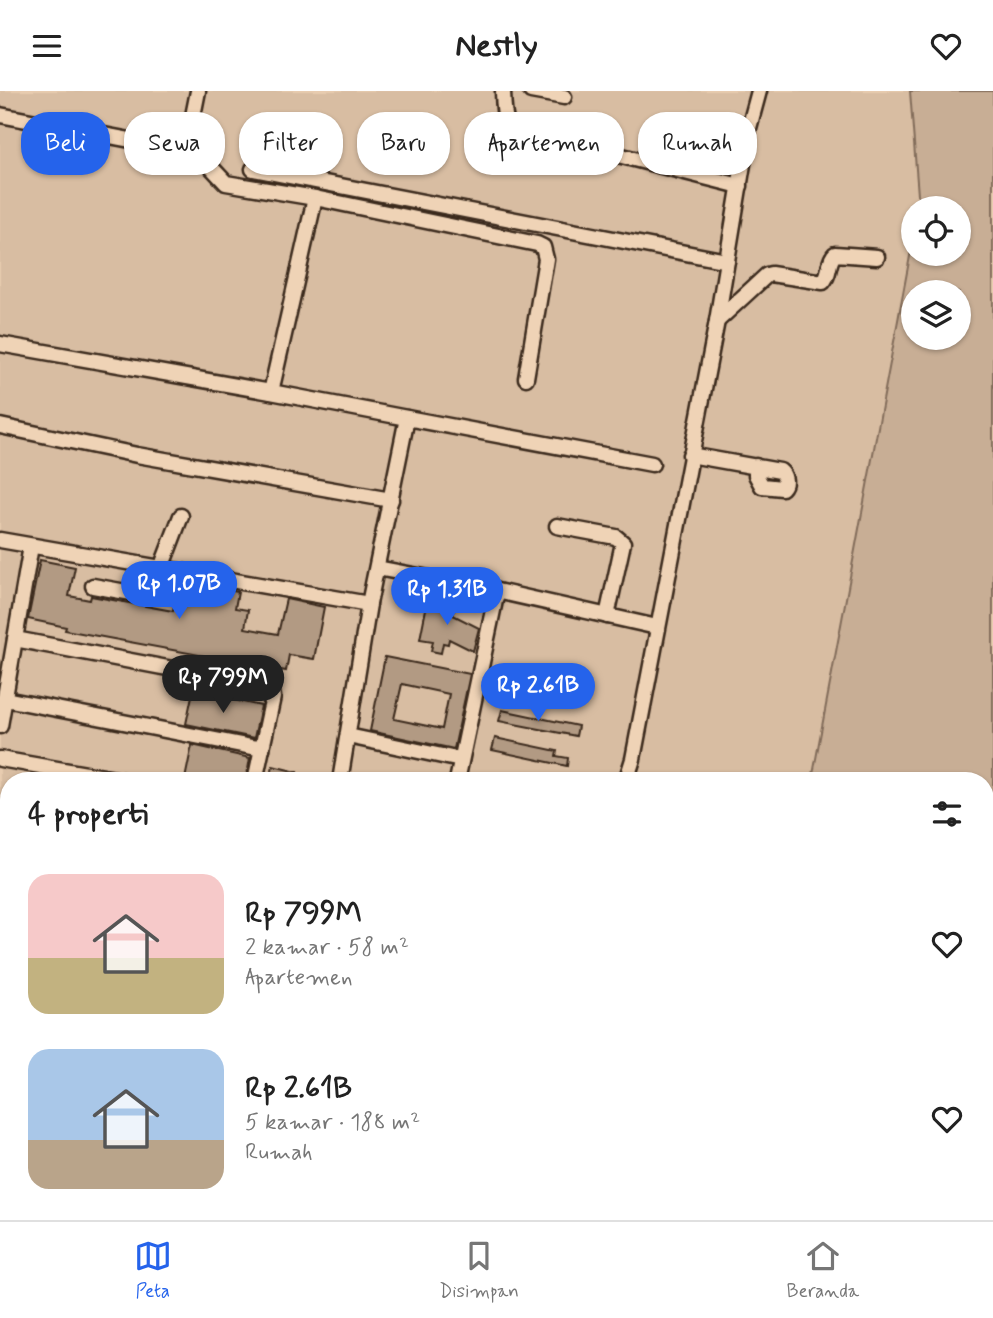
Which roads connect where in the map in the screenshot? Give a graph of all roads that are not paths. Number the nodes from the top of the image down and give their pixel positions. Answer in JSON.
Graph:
{"nodes":[{"id":1,"x":198,"y":91,"type":"edge"},
{"id":2,"x":503,"y":91,"type":"edge"},
{"id":3,"x":531,"y":91,"type":"edge"},
{"id":4,"x":759,"y":91,"type":"edge"},
{"id":5,"x":564,"y":97,"type":"dead end"},
{"id":6,"x":194,"y":112,"type":"edge"},
{"id":7,"x":0,"y":115,"type":"edge"},
{"id":8,"x":124,"y":139,"type":"edge"},
{"id":9,"x":219,"y":175,"type":"edge"},
{"id":10,"x":284,"y":175,"type":"edge"},
{"id":11,"x":740,"y":186,"type":"junction"},
{"id":12,"x":315,"y":198,"type":"junction"},
{"id":13,"x":877,"y":257,"type":"dead end"},
{"id":14,"x":727,"y":261,"type":"junction"},
{"id":15,"x":717,"y":321,"type":"junction"},
{"id":16,"x":0,"y":344,"type":"edge"},
{"id":17,"x":526,"y":378,"type":"dead end"},
{"id":18,"x":271,"y":392,"type":"junction"},
{"id":19,"x":407,"y":418,"type":"junction"},
{"id":20,"x":0,"y":426,"type":"edge"},
{"id":21,"x":690,"y":455,"type":"junction"},
{"id":22,"x":652,"y":464,"type":"dead end"},
{"id":23,"x":756,"y":466,"type":"dead end"},
{"id":24,"x":391,"y":500,"type":"junction"},
{"id":25,"x":181,"y":516,"type":"dead end"},
{"id":26,"x":557,"y":526,"type":"dead end"},
{"id":27,"x":0,"y":540,"type":"edge"},
{"id":28,"x":31,"y":546,"type":"junction"},
{"id":29,"x":160,"y":566,"type":"junction"},
{"id":30,"x":377,"y":568,"type":"junction"},
{"id":31,"x":93,"y":586,"type":"dead end"},
{"id":32,"x":497,"y":591,"type":"junction"},
{"id":33,"x":369,"y":604,"type":"junction"},
{"id":34,"x":607,"y":616,"type":"junction"},
{"id":35,"x":657,"y":627,"type":"junction"},
{"id":36,"x":15,"y":639,"type":"junction"},
{"id":37,"x":5,"y":699,"type":"junction"},
{"id":38,"x":0,"y":726,"type":"edge"},
{"id":39,"x":348,"y":736,"type":"junction"},
{"id":40,"x":261,"y":749,"type":"junction"},
{"id":41,"x":0,"y":759,"type":"edge"},
{"id":42,"x":461,"y":760,"type":"junction"},
{"id":43,"x":75,"y":772,"type":"edge"},
{"id":44,"x":257,"y":772,"type":"edge"},
{"id":45,"x":342,"y":772,"type":"edge"},
{"id":46,"x":459,"y":772,"type":"edge"},
{"id":47,"x":628,"y":772,"type":"edge"}],
"edges":[{"from":1,"to":6,"type":"street"},
{"from":2,"to":11,"type":"street"},
{"from":3,"to":5,"type":"street"},
{"from":4,"to":11,"type":"street"},
{"from":7,"to":8,"type":"street"},
{"from":9,"to":12,"type":"street"},
{"from":10,"to":14,"type":"street"},
{"from":11,"to":14,"type":"street"},
{"from":12,"to":17,"type":"street"},
{"from":12,"to":18,"type":"street"},
{"from":13,"to":15,"type":"street"},
{"from":14,"to":15,"type":"street"},
{"from":15,"to":21,"type":"street"},
{"from":16,"to":18,"type":"street"},
{"from":18,"to":19,"type":"street"},
{"from":19,"to":22,"type":"street"},
{"from":19,"to":24,"type":"street"},
{"from":20,"to":24,"type":"street"},
{"from":21,"to":23,"type":"street"},
{"from":21,"to":35,"type":"street"},
{"from":24,"to":30,"type":"street"},
{"from":25,"to":29,"type":"street"},
{"from":26,"to":34,"type":"street"},
{"from":27,"to":28,"type":"street"},
{"from":28,"to":29,"type":"street"},
{"from":28,"to":36,"type":"street"},
{"from":29,"to":31,"type":"street"},
{"from":29,"to":33,"type":"street"},
{"from":30,"to":32,"type":"street"},
{"from":30,"to":33,"type":"street"},
{"from":32,"to":34,"type":"street"},
{"from":32,"to":42,"type":"street"},
{"from":33,"to":39,"type":"street"},
{"from":34,"to":35,"type":"street"},
{"from":35,"to":47,"type":"street"},
{"from":36,"to":37,"type":"street"},
{"from":36,"to":40,"type":"street"},
{"from":37,"to":38,"type":"street"},
{"from":37,"to":40,"type":"street"},
{"from":39,"to":42,"type":"street"},
{"from":39,"to":45,"type":"street"},
{"from":40,"to":44,"type":"street"},
{"from":41,"to":43,"type":"street"},
{"from":42,"to":46,"type":"street"}]}
